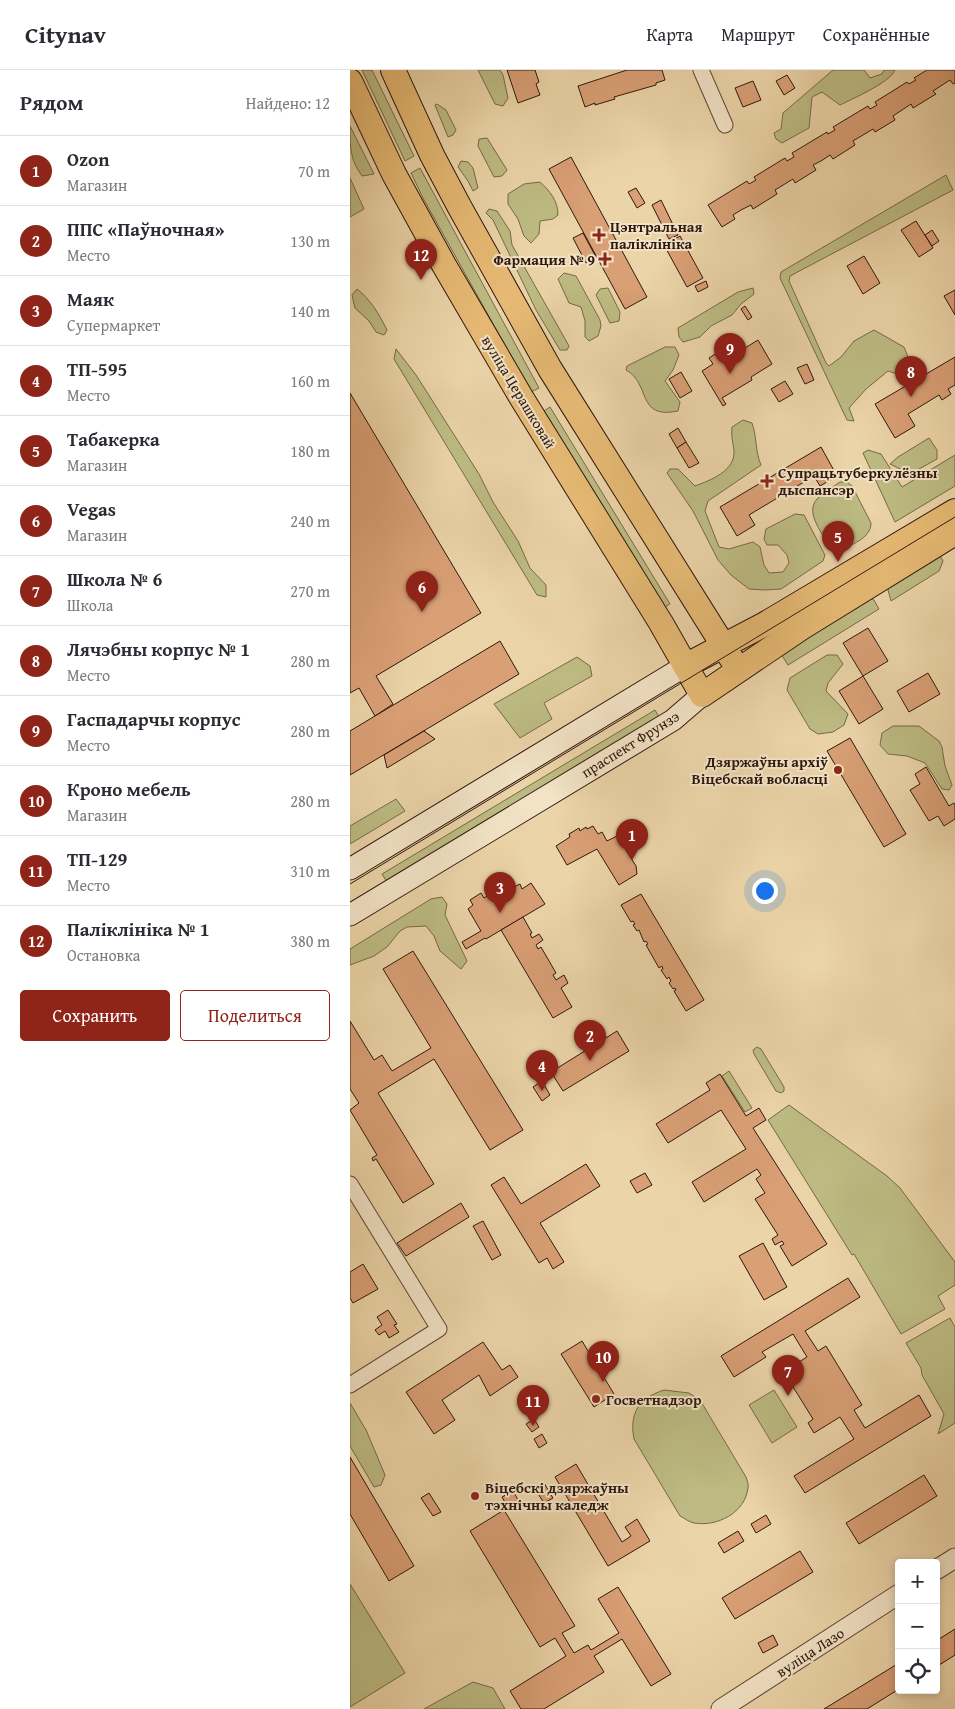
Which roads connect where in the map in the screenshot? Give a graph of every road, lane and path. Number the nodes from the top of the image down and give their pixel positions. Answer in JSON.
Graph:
{"nodes":[{"id":1,"x":393,"y":70,"type":"edge"},
{"id":2,"x":701,"y":70,"type":"edge"},
{"id":3,"x":350,"y":81,"type":"edge"},
{"id":4,"x":725,"y":125,"type":"dead end"},
{"id":5,"x":556,"y":377,"type":"junction"},
{"id":6,"x":521,"y":397,"type":"junction"},
{"id":7,"x":955,"y":510,"type":"edge"},
{"id":8,"x":955,"y":533,"type":"edge"},
{"id":9,"x":724,"y":645,"type":"junction"},
{"id":10,"x":685,"y":666,"type":"junction"},
{"id":11,"x":738,"y":669,"type":"junction"},
{"id":12,"x":702,"y":695,"type":"junction"},
{"id":13,"x":350,"y":868,"type":"edge"},
{"id":14,"x":350,"y":915,"type":"edge"},
{"id":15,"x":350,"y":1184,"type":"edge"},
{"id":16,"x":350,"y":1385,"type":"edge"},
{"id":17,"x":955,"y":1558,"type":"edge"},
{"id":18,"x":940,"y":1567,"type":"edge"},
{"id":19,"x":895,"y":1597,"type":"edge"},
{"id":20,"x":721,"y":1709,"type":"edge"}],
"edges":[{"from":1,"to":5,"type":"main road"},
{"from":2,"to":4,"type":"street"},
{"from":3,"to":6,"type":"main road","name":"вуліца Церашковай"},
{"from":5,"to":6,"type":"main road"},
{"from":5,"to":9,"type":"main road"},
{"from":6,"to":10,"type":"main road","name":"вуліца Церашковай"},
{"from":7,"to":9,"type":"main road"},
{"from":8,"to":11,"type":"main road","name":"праспект Фрунзэ"},
{"from":9,"to":10,"type":"main road"},
{"from":9,"to":11,"type":"main road"},
{"from":10,"to":12,"type":"main road","name":"вуліца Церашковай"},
{"from":10,"to":13,"type":"main road"},
{"from":11,"to":12,"type":"main road","name":"праспект Фрунзэ"},
{"from":12,"to":14,"type":"main road","name":"праспект Фрунзэ"},
{"from":15,"to":16,"type":"street"},
{"from":17,"to":18,"type":"street"},
{"from":19,"to":20,"type":"street","name":"вуліца Лазо"}]}
